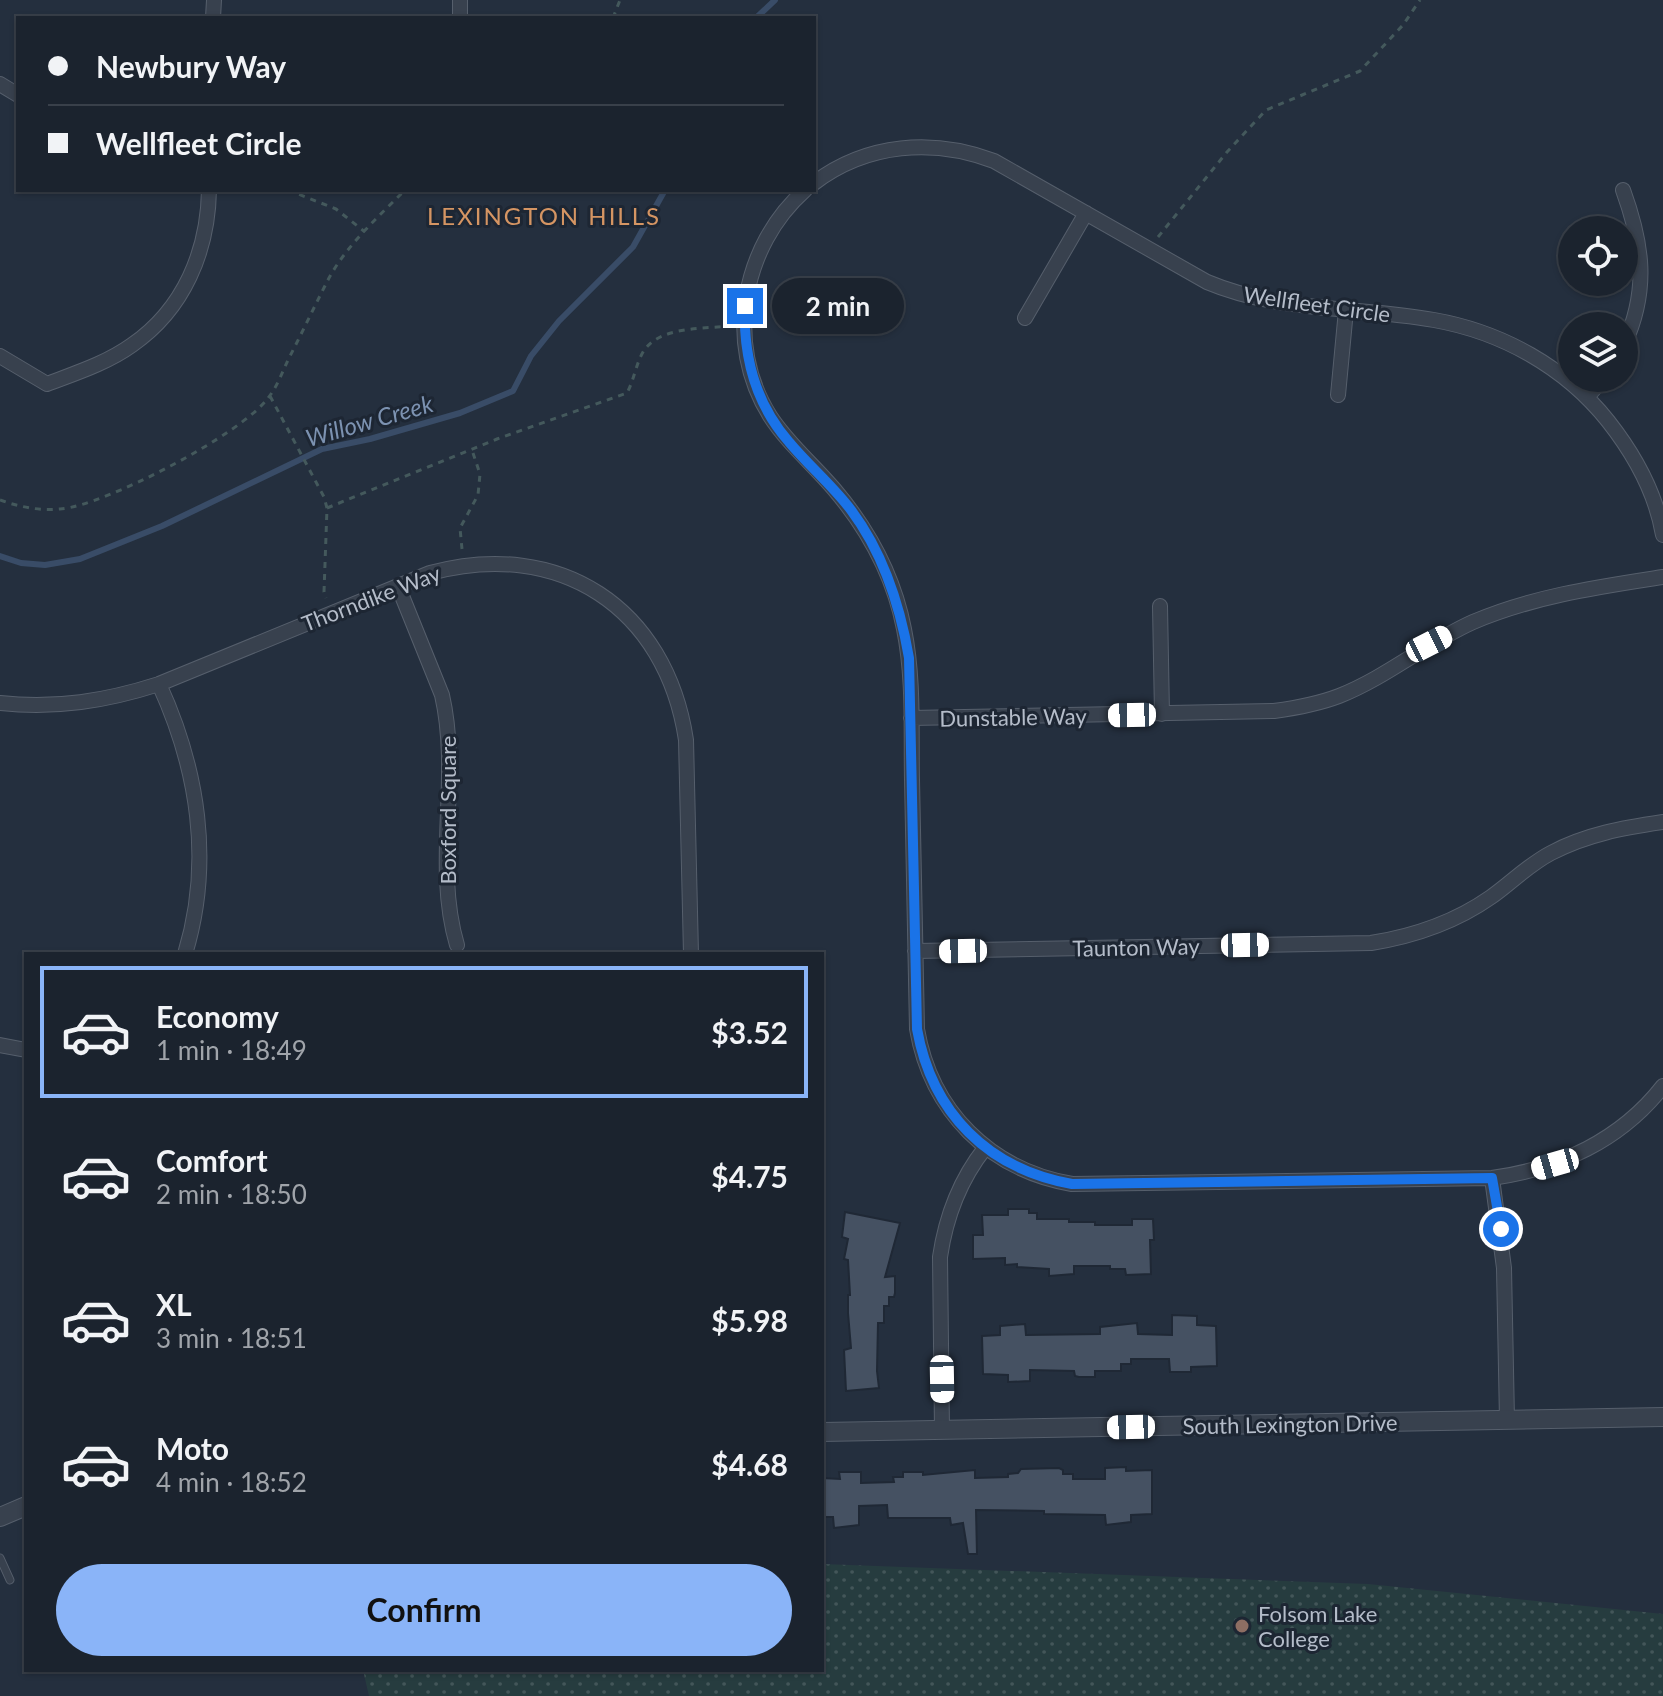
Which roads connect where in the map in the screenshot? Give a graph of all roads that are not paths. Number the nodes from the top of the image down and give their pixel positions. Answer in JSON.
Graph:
{"nodes":[{"id":1,"x":816,"y":182,"type":"edge"},
{"id":2,"x":1623,"y":190,"type":"dead end"},
{"id":3,"x":209,"y":192,"type":"edge"},
{"id":4,"x":803,"y":192,"type":"edge"},
{"id":5,"x":1086,"y":213,"type":"junction"},
{"id":6,"x":1346,"y":310,"type":"junction"},
{"id":7,"x":1635,"y":312,"type":"edge"},
{"id":8,"x":1025,"y":318,"type":"dead end"},
{"id":9,"x":0,"y":356,"type":"edge"},
{"id":10,"x":1591,"y":392,"type":"edge"},
{"id":11,"x":1338,"y":395,"type":"dead end"},
{"id":12,"x":1587,"y":397,"type":"junction"},
{"id":13,"x":1663,"y":535,"type":"edge"},
{"id":14,"x":1663,"y":577,"type":"edge"},
{"id":15,"x":398,"y":586,"type":"junction"},
{"id":16,"x":1160,"y":606,"type":"dead end"},
{"id":17,"x":159,"y":684,"type":"junction"},
{"id":18,"x":0,"y":703,"type":"edge"},
{"id":19,"x":1162,"y":714,"type":"junction"},
{"id":20,"x":911,"y":718,"type":"junction"},
{"id":21,"x":1663,"y":822,"type":"edge"},
{"id":22,"x":457,"y":945,"type":"dead end"},
{"id":23,"x":915,"y":951,"type":"junction"},
{"id":24,"x":185,"y":952,"type":"edge"},
{"id":25,"x":691,"y":952,"type":"edge"},
{"id":26,"x":0,"y":1045,"type":"edge"},
{"id":27,"x":24,"y":1050,"type":"edge"},
{"id":28,"x":1662,"y":1089,"type":"edge"},
{"id":29,"x":985,"y":1148,"type":"junction"},
{"id":30,"x":1492,"y":1178,"type":"junction"},
{"id":31,"x":1663,"y":1417,"type":"edge"},
{"id":32,"x":1507,"y":1420,"type":"junction"},
{"id":33,"x":942,"y":1430,"type":"junction"},
{"id":34,"x":824,"y":1432,"type":"edge"},
{"id":35,"x":24,"y":1507,"type":"edge"},
{"id":36,"x":0,"y":1517,"type":"edge"},
{"id":37,"x":0,"y":1558,"type":"edge"},
{"id":38,"x":10,"y":1580,"type":"dead end"}],
"edges":[{"from":1,"to":5,"type":"street","name":"Wellfleet Circle"},
{"from":2,"to":7,"type":"street"},
{"from":3,"to":9,"type":"street"},
{"from":4,"to":20,"type":"street"},
{"from":5,"to":6,"type":"street","name":"Wellfleet Circle"},
{"from":5,"to":8,"type":"street"},
{"from":6,"to":11,"type":"street"},
{"from":6,"to":12,"type":"street","name":"Wellfleet Circle"},
{"from":10,"to":12,"type":"street"},
{"from":12,"to":13,"type":"street","name":"Wellfleet Circle"},
{"from":14,"to":19,"type":"street","name":"Dunstable Way"},
{"from":15,"to":17,"type":"street","name":"Thorndike Way"},
{"from":15,"to":22,"type":"street","name":"Boxford Square"},
{"from":15,"to":25,"type":"street","name":"Thorndike Way"},
{"from":16,"to":19,"type":"street"},
{"from":17,"to":18,"type":"street","name":"Thorndike Way"},
{"from":17,"to":24,"type":"street"},
{"from":19,"to":20,"type":"street","name":"Dunstable Way"},
{"from":20,"to":23,"type":"street"},
{"from":21,"to":23,"type":"street","name":"Taunton Way"},
{"from":23,"to":29,"type":"street"},
{"from":26,"to":27,"type":"street"},
{"from":28,"to":30,"type":"street"},
{"from":29,"to":30,"type":"street"},
{"from":29,"to":33,"type":"street"},
{"from":30,"to":32,"type":"street"},
{"from":31,"to":32,"type":"street","name":"South Lexington Drive"},
{"from":32,"to":33,"type":"street","name":"South Lexington Drive"},
{"from":33,"to":34,"type":"street","name":"South Lexington Drive"},
{"from":35,"to":36,"type":"street"},
{"from":37,"to":38,"type":"lane"}]}
